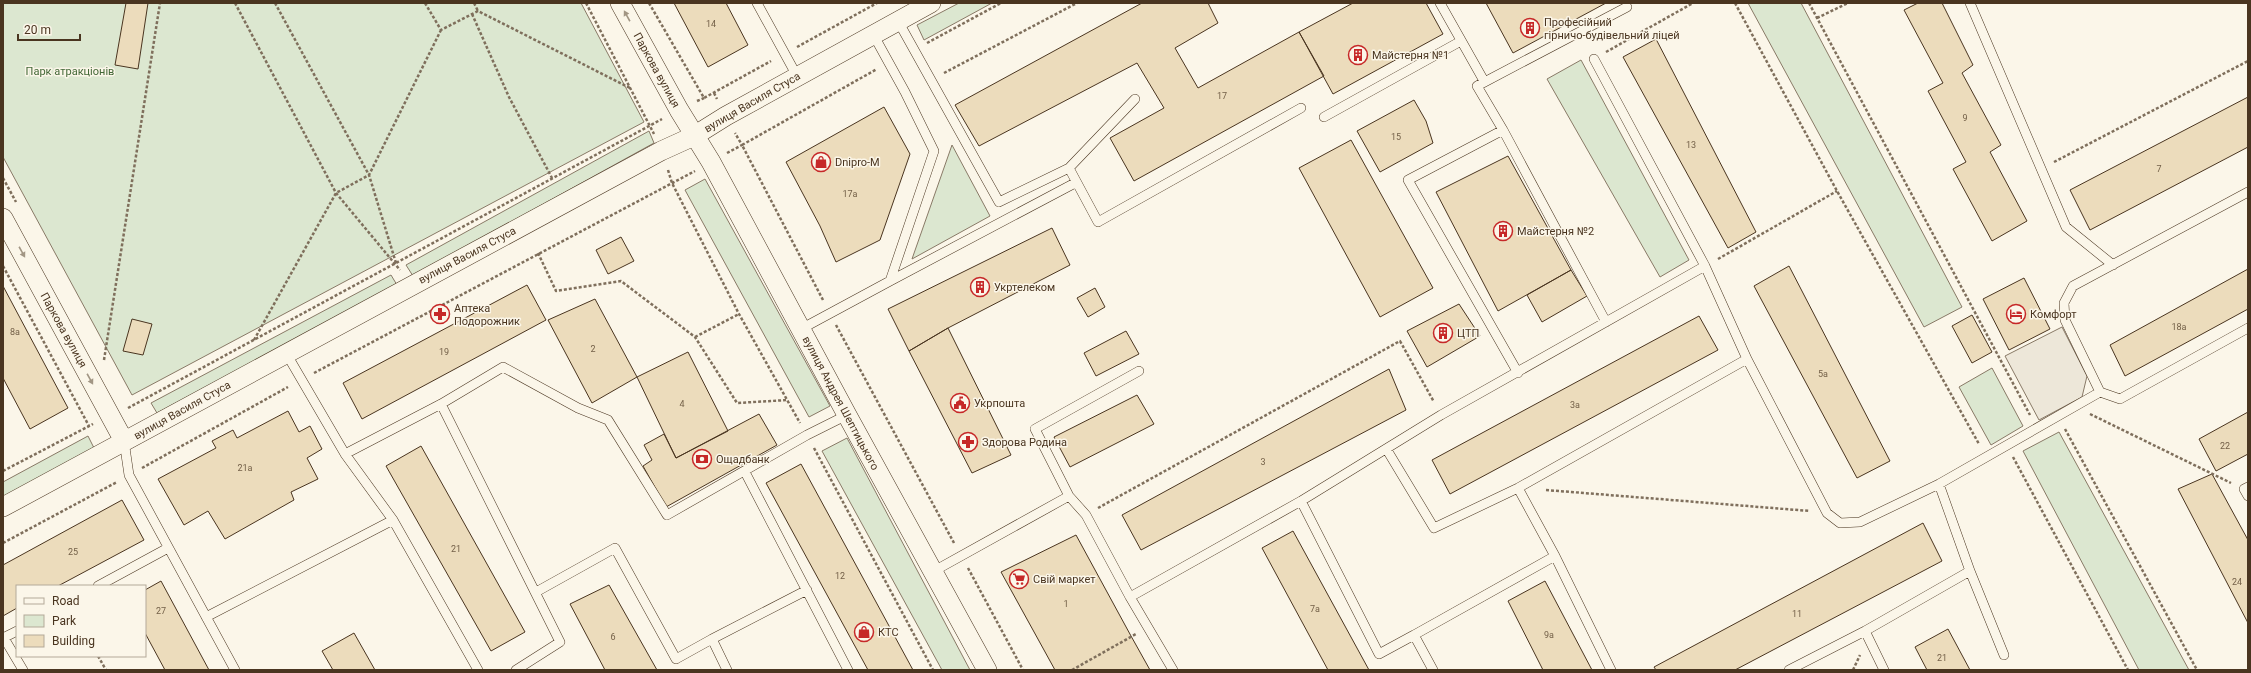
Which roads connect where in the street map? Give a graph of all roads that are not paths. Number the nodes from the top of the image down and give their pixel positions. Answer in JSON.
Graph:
{"nodes":[{"id":1,"x":620,"y":3,"type":"edge"},
{"id":2,"x":757,"y":3,"type":"edge"},
{"id":3,"x":930,"y":3,"type":"edge"},
{"id":4,"x":1440,"y":3,"type":"edge"},
{"id":5,"x":1970,"y":3,"type":"edge"},
{"id":6,"x":1627,"y":7,"type":"dead end"},
{"id":7,"x":898,"y":21,"type":"junction"},
{"id":8,"x":873,"y":34,"type":"junction"},
{"id":9,"x":1461,"y":41,"type":"junction"},
{"id":10,"x":1594,"y":59,"type":"road end"},
{"id":11,"x":797,"y":76,"type":"junction"},
{"id":12,"x":1484,"y":81,"type":"junction"},
{"id":13,"x":1135,"y":98,"type":"dead end"},
{"id":14,"x":1301,"y":108,"type":"dead end"},
{"id":15,"x":1324,"y":117,"type":"dead end"},
{"id":16,"x":1503,"y":130,"type":"junction"},
{"id":17,"x":694,"y":136,"type":"junction"},
{"id":18,"x":1069,"y":168,"type":"junction"},
{"id":19,"x":1076,"y":183,"type":"junction"},
{"id":20,"x":2248,"y":192,"type":"edge"},
{"id":21,"x":3,"y":218,"type":"edge"},
{"id":22,"x":2113,"y":265,"type":"junction"},
{"id":23,"x":1705,"y":266,"type":"junction"},
{"id":24,"x":890,"y":281,"type":"junction"},
{"id":25,"x":1606,"y":322,"type":"junction"},
{"id":26,"x":2248,"y":328,"type":"edge"},
{"id":27,"x":801,"y":329,"type":"junction"},
{"id":28,"x":286,"y":353,"type":"junction"},
{"id":29,"x":1747,"y":359,"type":"junction"},
{"id":30,"x":1139,"y":371,"type":"dead end"},
{"id":31,"x":1518,"y":373,"type":"junction"},
{"id":32,"x":2100,"y":392,"type":"junction"},
{"id":33,"x":441,"y":404,"type":"junction"},
{"id":34,"x":847,"y":415,"type":"junction"},
{"id":35,"x":124,"y":441,"type":"junction"},
{"id":36,"x":1387,"y":450,"type":"junction"},
{"id":37,"x":344,"y":454,"type":"junction"},
{"id":38,"x":745,"y":472,"type":"junction"},
{"id":39,"x":1939,"y":484,"type":"junction"},
{"id":40,"x":1518,"y":488,"type":"junction"},
{"id":41,"x":1069,"y":496,"type":"junction"},
{"id":42,"x":1301,"y":501,"type":"junction"},
{"id":43,"x":3,"y":507,"type":"edge"},
{"id":44,"x":393,"y":520,"type":"junction"},
{"id":45,"x":168,"y":548,"type":"junction"},
{"id":46,"x":1555,"y":556,"type":"junction"},
{"id":47,"x":934,"y":571,"type":"junction"},
{"id":48,"x":1970,"y":571,"type":"junction"},
{"id":49,"x":100,"y":585,"type":"edge"},
{"id":50,"x":807,"y":590,"type":"junction"},
{"id":51,"x":536,"y":592,"type":"junction"},
{"id":52,"x":1130,"y":597,"type":"junction"},
{"id":53,"x":206,"y":617,"type":"junction"},
{"id":54,"x":1865,"y":630,"type":"junction"},
{"id":55,"x":16,"y":631,"type":"edge"},
{"id":56,"x":1414,"y":635,"type":"junction"},
{"id":57,"x":3,"y":638,"type":"edge"},
{"id":58,"x":712,"y":639,"type":"junction"},
{"id":59,"x":2004,"y":655,"type":"dead end"},
{"id":60,"x":22,"y":670,"type":"edge"},
{"id":61,"x":235,"y":670,"type":"edge"},
{"id":62,"x":478,"y":670,"type":"edge"},
{"id":63,"x":516,"y":670,"type":"edge"},
{"id":64,"x":727,"y":670,"type":"edge"},
{"id":65,"x":848,"y":670,"type":"edge"},
{"id":66,"x":987,"y":670,"type":"edge"},
{"id":67,"x":1173,"y":670,"type":"edge"},
{"id":68,"x":1433,"y":670,"type":"edge"},
{"id":69,"x":1611,"y":670,"type":"edge"},
{"id":70,"x":1789,"y":670,"type":"edge"},
{"id":71,"x":1884,"y":670,"type":"edge"}],
"edges":[{"from":17,"to":1,"type":"street","name":"Паркова вулиця","one_way":true},
{"from":2,"to":11,"type":"lane"},
{"from":3,"to":7,"type":"street","name":"вулиця Василя Стуса"},
{"from":4,"to":9,"type":"lane"},
{"from":5,"to":22,"type":"lane"},
{"from":6,"to":12,"type":"lane"},
{"from":7,"to":8,"type":"street","name":"вулиця Василя Стуса"},
{"from":7,"to":18,"type":"lane"},
{"from":8,"to":11,"type":"street","name":"вулиця Василя Стуса"},
{"from":8,"to":24,"type":"lane"},
{"from":9,"to":12,"type":"lane"},
{"from":9,"to":15,"type":"lane"},
{"from":10,"to":23,"type":"lane"},
{"from":11,"to":17,"type":"street","name":"вулиця Василя Стуса"},
{"from":12,"to":16,"type":"lane"},
{"from":13,"to":18,"type":"lane"},
{"from":14,"to":19,"type":"lane"},
{"from":16,"to":25,"type":"lane"},
{"from":16,"to":31,"type":"lane"},
{"from":17,"to":27,"type":"street","name":"вулиця Андрея Шептицького"},
{"from":17,"to":28,"type":"street","name":"вулиця Василя Стуса"},
{"from":18,"to":19,"type":"lane"},
{"from":19,"to":24,"type":"lane"},
{"from":20,"to":22,"type":"lane"},
{"from":21,"to":35,"type":"street","name":"Паркова вулиця","one_way":true},
{"from":22,"to":32,"type":"lane"},
{"from":23,"to":25,"type":"lane"},
{"from":23,"to":29,"type":"lane"},
{"from":24,"to":27,"type":"lane"},
{"from":25,"to":31,"type":"lane"},
{"from":26,"to":32,"type":"lane"},
{"from":27,"to":34,"type":"street","name":"вулиця Андрея Шептицького"},
{"from":28,"to":35,"type":"street","name":"вулиця Василя Стуса"},
{"from":28,"to":37,"type":"lane"},
{"from":29,"to":39,"type":"lane"},
{"from":29,"to":40,"type":"lane"},
{"from":30,"to":41,"type":"lane"},
{"from":31,"to":36,"type":"lane"},
{"from":32,"to":39,"type":"lane"},
{"from":33,"to":37,"type":"lane"},
{"from":33,"to":38,"type":"lane"},
{"from":33,"to":51,"type":"lane"},
{"from":34,"to":38,"type":"lane"},
{"from":34,"to":47,"type":"street","name":"вулиця Андрея Шептицького"},
{"from":35,"to":43,"type":"street","name":"вулиця Василя Стуса"},
{"from":35,"to":45,"type":"lane"},
{"from":36,"to":40,"type":"lane"},
{"from":36,"to":42,"type":"lane"},
{"from":37,"to":44,"type":"lane"},
{"from":38,"to":50,"type":"lane"},
{"from":39,"to":48,"type":"lane"},
{"from":40,"to":46,"type":"lane"},
{"from":41,"to":47,"type":"lane"},
{"from":41,"to":52,"type":"lane"},
{"from":42,"to":52,"type":"lane"},
{"from":42,"to":56,"type":"lane"},
{"from":44,"to":53,"type":"lane"},
{"from":44,"to":62,"type":"lane"},
{"from":45,"to":49,"type":"lane"},
{"from":45,"to":53,"type":"lane"},
{"from":46,"to":56,"type":"lane"},
{"from":46,"to":69,"type":"lane"},
{"from":47,"to":66,"type":"street","name":"вулиця Андрея Шептицького"},
{"from":48,"to":54,"type":"lane"},
{"from":48,"to":59,"type":"lane"},
{"from":50,"to":58,"type":"lane"},
{"from":50,"to":65,"type":"lane"},
{"from":51,"to":58,"type":"lane"},
{"from":51,"to":63,"type":"lane"},
{"from":52,"to":67,"type":"lane"},
{"from":53,"to":61,"type":"lane"},
{"from":54,"to":70,"type":"lane"},
{"from":54,"to":71,"type":"lane"},
{"from":55,"to":57,"type":"lane"},
{"from":56,"to":68,"type":"lane"},
{"from":57,"to":60,"type":"lane"},
{"from":58,"to":64,"type":"lane"}]}
